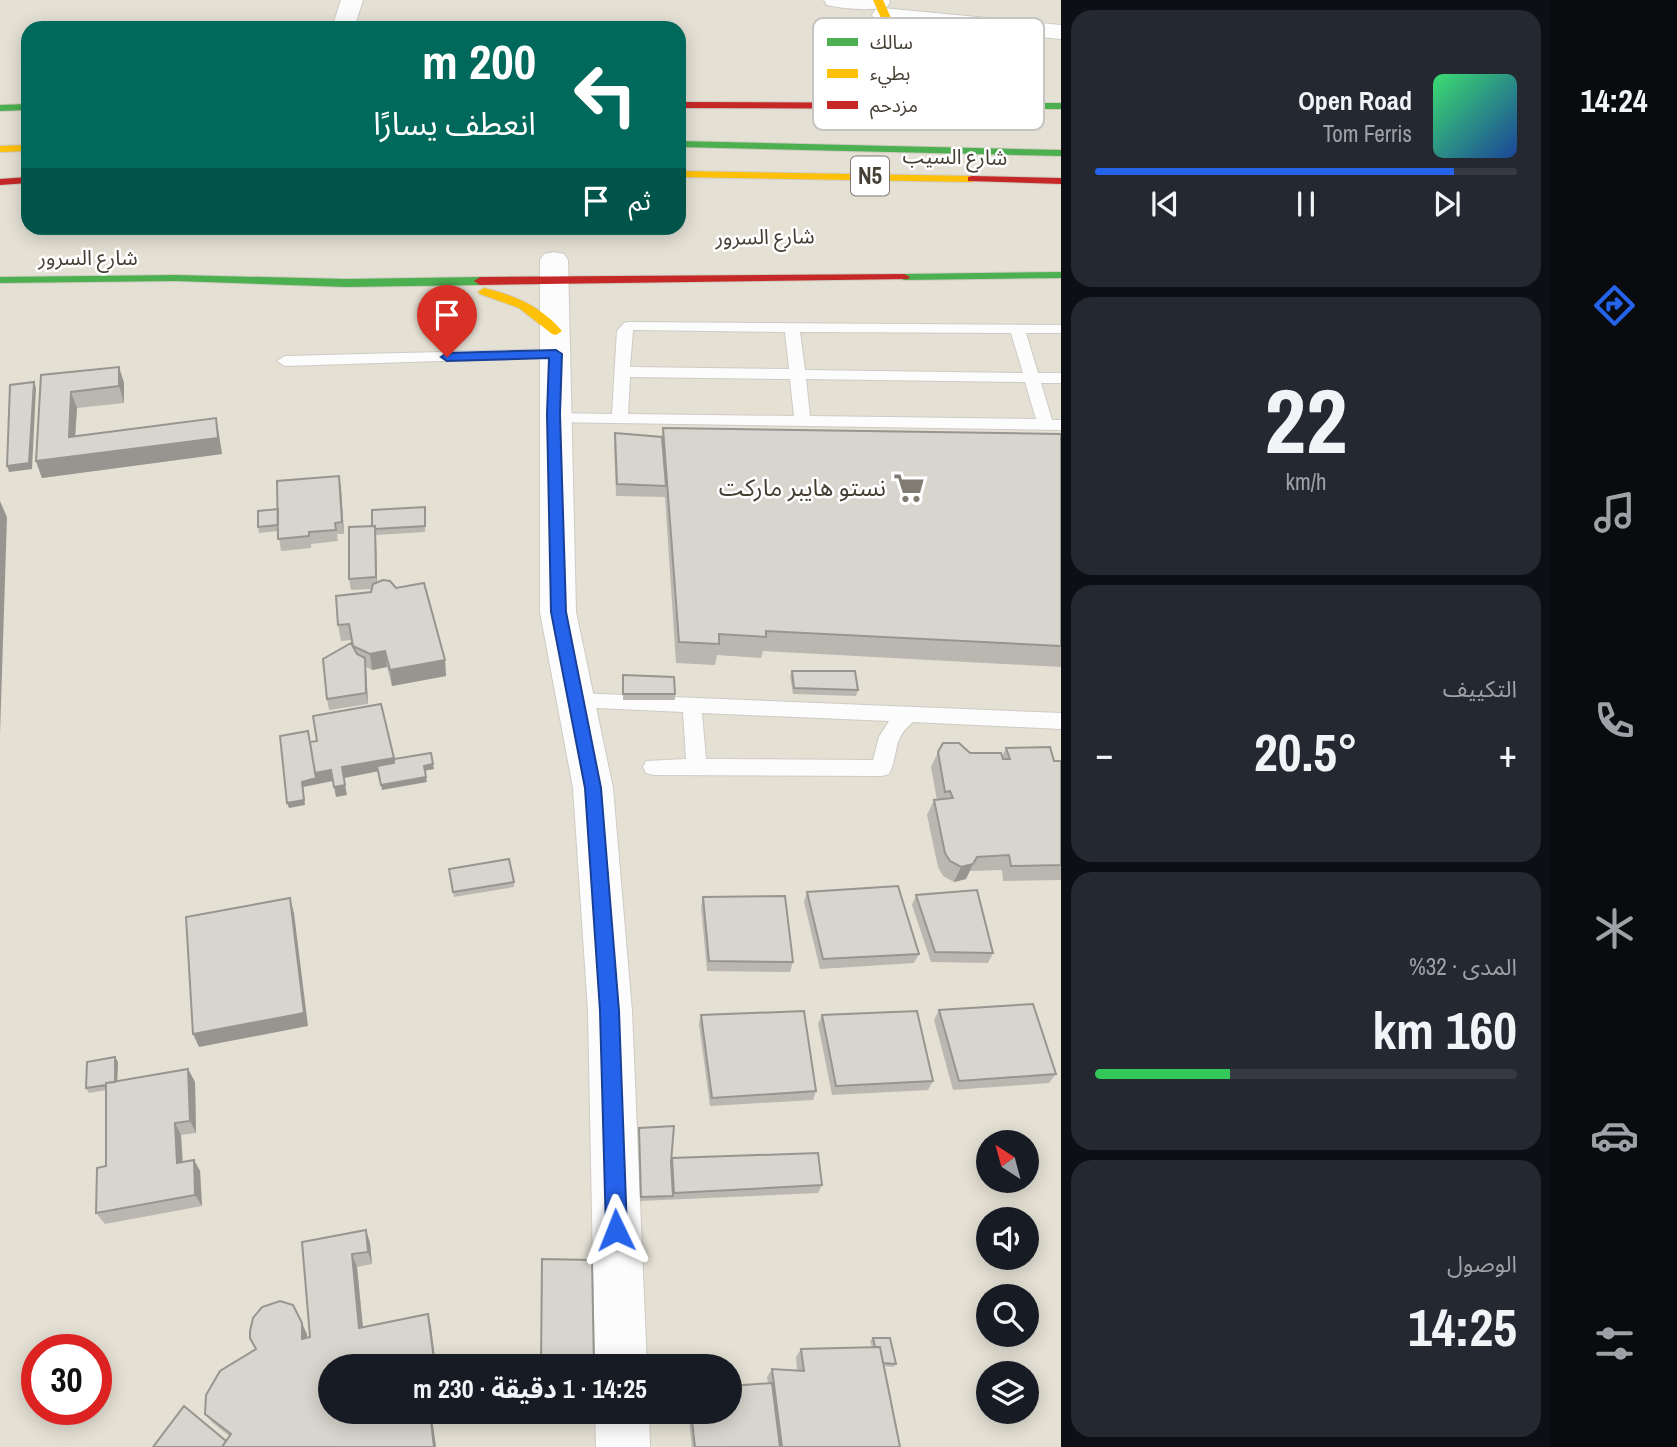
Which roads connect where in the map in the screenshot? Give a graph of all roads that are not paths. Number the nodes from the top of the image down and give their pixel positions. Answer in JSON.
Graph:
{"nodes":[{"id":1,"x":352,"y":0,"type":"edge"},
{"id":2,"x":835,"y":0,"type":"edge"},
{"id":3,"x":880,"y":6,"type":"edge"},
{"id":4,"x":964,"y":18,"type":"edge"},
{"id":5,"x":345,"y":21,"type":"edge"},
{"id":6,"x":813,"y":104,"type":"edge"},
{"id":7,"x":686,"y":105,"type":"edge"},
{"id":8,"x":0,"y":107,"type":"edge"},
{"id":9,"x":21,"y":107,"type":"edge"},
{"id":10,"x":686,"y":133,"type":"edge"},
{"id":11,"x":925,"y":133,"type":"dead end"},
{"id":12,"x":686,"y":144,"type":"edge"},
{"id":13,"x":21,"y":146,"type":"edge"},
{"id":14,"x":0,"y":147,"type":"edge"},
{"id":15,"x":1061,"y":153,"type":"edge"},
{"id":16,"x":686,"y":174,"type":"edge"},
{"id":17,"x":21,"y":180,"type":"edge"},
{"id":18,"x":0,"y":181,"type":"edge"},
{"id":19,"x":1061,"y":181,"type":"edge"},
{"id":20,"x":334,"y":265,"type":"dead end"},
{"id":21,"x":554,"y":265,"type":"junction"},
{"id":22,"x":1061,"y":275,"type":"edge"},
{"id":23,"x":176,"y":278,"type":"junction"},
{"id":24,"x":758,"y":278,"type":"junction"},
{"id":25,"x":0,"y":280,"type":"edge"},
{"id":26,"x":346,"y":283,"type":"junction"},
{"id":27,"x":1061,"y":283,"type":"edge"},
{"id":28,"x":792,"y":327,"type":"junction"},
{"id":29,"x":1017,"y":329,"type":"junction"},
{"id":30,"x":1061,"y":329,"type":"edge"},
{"id":31,"x":556,"y":342,"type":"junction"},
{"id":32,"x":285,"y":361,"type":"dead end"},
{"id":33,"x":623,"y":372,"type":"junction"},
{"id":34,"x":797,"y":374,"type":"junction"},
{"id":35,"x":1030,"y":377,"type":"junction"},
{"id":36,"x":1061,"y":378,"type":"edge"},
{"id":37,"x":554,"y":418,"type":"junction"},
{"id":38,"x":620,"y":419,"type":"junction"},
{"id":39,"x":803,"y":422,"type":"junction"},
{"id":40,"x":1054,"y":425,"type":"edge"},
{"id":41,"x":576,"y":699,"type":"junction"},
{"id":42,"x":692,"y":705,"type":"junction"},
{"id":43,"x":910,"y":714,"type":"junction"},
{"id":44,"x":1061,"y":721,"type":"edge"},
{"id":45,"x":653,"y":767,"type":"dead end"},
{"id":46,"x":697,"y":768,"type":"junction"},
{"id":47,"x":621,"y":1354,"type":"edge"},
{"id":48,"x":622,"y":1424,"type":"edge"},
{"id":49,"x":623,"y":1447,"type":"edge"}],
"edges":[{"from":1,"to":5,"type":"street"},
{"from":2,"to":3,"type":"street"},
{"from":3,"to":4,"type":"street"},
{"from":6,"to":7,"type":"main road"},
{"from":8,"to":9,"type":"main road"},
{"from":10,"to":11,"type":"main road"},
{"from":12,"to":15,"type":"main road","name":"شارع السيب","number":"N5"},
{"from":13,"to":14,"type":"main road"},
{"from":16,"to":19,"type":"main road","name":"شارع السيب","number":"N5"},
{"from":17,"to":18,"type":"main road"},
{"from":20,"to":23,"type":"main road","name":"شارع السرور"},
{"from":21,"to":24,"type":"main road","name":"شارع السرور"},
{"from":21,"to":26,"type":"main road","name":"شارع السرور"},
{"from":21,"to":31,"type":"street"},
{"from":22,"to":24,"type":"main road","name":"شارع السرور"},
{"from":23,"to":25,"type":"main road","name":"شارع السرور"},
{"from":23,"to":26,"type":"main road","name":"شارع السرور"},
{"from":24,"to":27,"type":"main road"},
{"from":26,"to":31,"type":"main road"},
{"from":28,"to":29,"type":"lane"},
{"from":28,"to":33,"type":"lane"},
{"from":28,"to":34,"type":"lane"},
{"from":29,"to":30,"type":"lane"},
{"from":29,"to":35,"type":"lane"},
{"from":31,"to":32,"type":"lane"},
{"from":31,"to":37,"type":"street"},
{"from":33,"to":34,"type":"lane"},
{"from":33,"to":38,"type":"lane"},
{"from":34,"to":35,"type":"lane"},
{"from":34,"to":39,"type":"lane"},
{"from":35,"to":36,"type":"lane"},
{"from":35,"to":40,"type":"lane"},
{"from":37,"to":38,"type":"lane"},
{"from":37,"to":41,"type":"street"},
{"from":38,"to":39,"type":"lane"},
{"from":39,"to":40,"type":"lane"},
{"from":41,"to":42,"type":"lane"},
{"from":41,"to":47,"type":"street"},
{"from":42,"to":43,"type":"lane"},
{"from":42,"to":46,"type":"lane"},
{"from":43,"to":44,"type":"lane"},
{"from":43,"to":46,"type":"lane"},
{"from":45,"to":46,"type":"lane"},
{"from":48,"to":49,"type":"street"}]}
